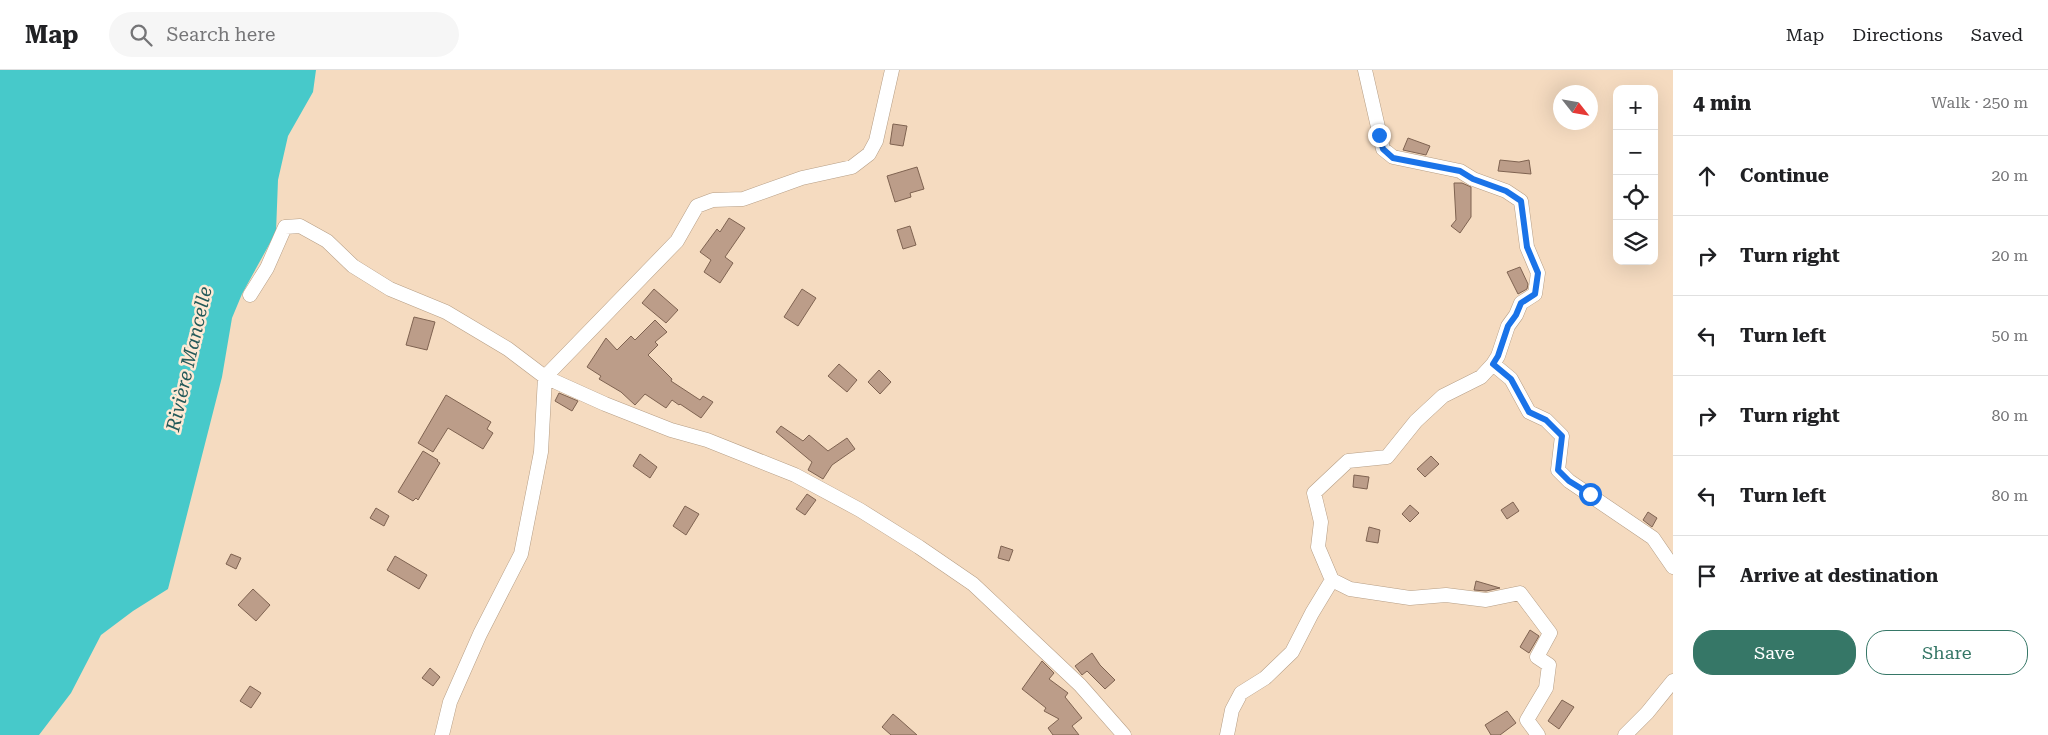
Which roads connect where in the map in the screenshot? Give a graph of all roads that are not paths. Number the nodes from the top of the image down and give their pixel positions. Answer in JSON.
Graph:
{"nodes":[{"id":1,"x":892,"y":70,"type":"edge"},
{"id":2,"x":1365,"y":70,"type":"edge"},
{"id":3,"x":250,"y":295,"type":"dead end"},
{"id":4,"x":1493,"y":364,"type":"junction"},
{"id":5,"x":545,"y":376,"type":"junction"},
{"id":6,"x":1673,"y":567,"type":"edge"},
{"id":7,"x":1332,"y":580,"type":"junction"},
{"id":8,"x":1673,"y":681,"type":"edge"},
{"id":9,"x":442,"y":735,"type":"edge"},
{"id":10,"x":1124,"y":735,"type":"edge"},
{"id":11,"x":1227,"y":735,"type":"edge"},
{"id":12,"x":1538,"y":735,"type":"edge"},
{"id":13,"x":1624,"y":735,"type":"edge"}],
"edges":[{"from":1,"to":5,"type":"street"},
{"from":2,"to":4,"type":"street"},
{"from":3,"to":5,"type":"street"},
{"from":4,"to":6,"type":"street"},
{"from":4,"to":7,"type":"street"},
{"from":5,"to":9,"type":"street"},
{"from":5,"to":10,"type":"street"},
{"from":7,"to":11,"type":"street"},
{"from":7,"to":12,"type":"street"},
{"from":8,"to":13,"type":"street"}]}
